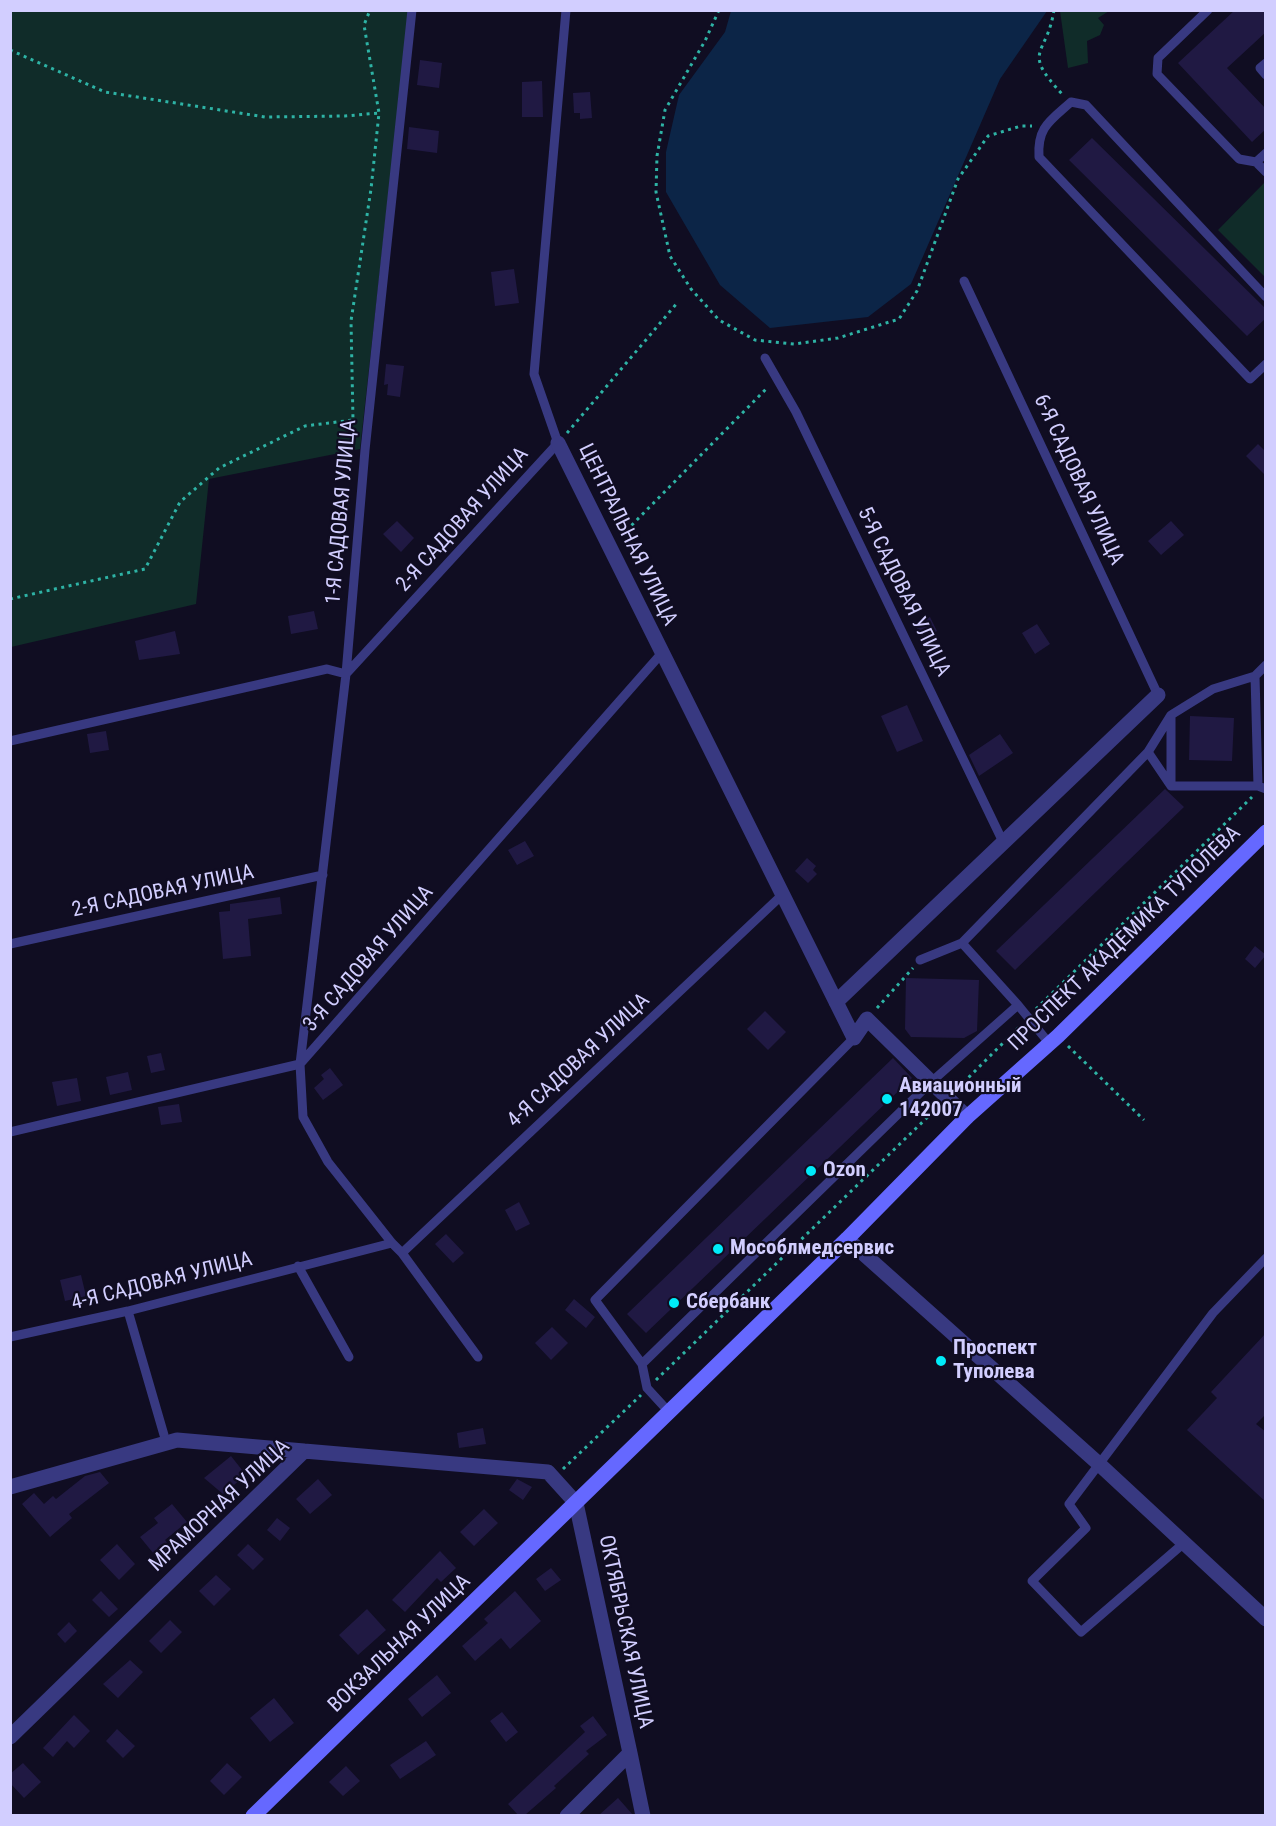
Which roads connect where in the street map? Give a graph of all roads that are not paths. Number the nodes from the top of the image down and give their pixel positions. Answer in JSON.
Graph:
{"nodes":[{"id":1,"x":412,"y":10,"type":"edge"},
{"id":2,"x":566,"y":10,"type":"edge"},
{"id":3,"x":1208,"y":10,"type":"edge"},
{"id":4,"x":1266,"y":63,"type":"edge"},
{"id":5,"x":1266,"y":75,"type":"edge"},
{"id":6,"x":1266,"y":153,"type":"edge"},
{"id":7,"x":1256,"y":162,"type":"junction"},
{"id":8,"x":1266,"y":172,"type":"edge"},
{"id":9,"x":964,"y":281,"type":"dead end"},
{"id":10,"x":1266,"y":297,"type":"edge"},
{"id":11,"x":765,"y":358,"type":"dead end"},
{"id":12,"x":1266,"y":364,"type":"edge"},
{"id":13,"x":558,"y":443,"type":"junction"},
{"id":14,"x":661,"y":654,"type":"junction"},
{"id":15,"x":1266,"y":665,"type":"edge"},
{"id":16,"x":346,"y":674,"type":"junction"},
{"id":17,"x":1255,"y":676,"type":"junction"},
{"id":18,"x":1158,"y":695,"type":"joint"},
{"id":19,"x":1171,"y":714,"type":"junction"},
{"id":20,"x":10,"y":741,"type":"edge"},
{"id":21,"x":1148,"y":752,"type":"junction"},
{"id":22,"x":1171,"y":786,"type":"junction"},
{"id":23,"x":1262,"y":787,"type":"edge"},
{"id":24,"x":1266,"y":832,"type":"edge"},
{"id":25,"x":1004,"y":844,"type":"junction"},
{"id":26,"x":323,"y":875,"type":"junction"},
{"id":27,"x":781,"y":896,"type":"junction"},
{"id":28,"x":962,"y":943,"type":"junction"},
{"id":29,"x":10,"y":944,"type":"edge"},
{"id":30,"x":920,"y":960,"type":"road end"},
{"id":31,"x":836,"y":1002,"type":"junction"},
{"id":32,"x":1018,"y":1005,"type":"junction"},
{"id":33,"x":854,"y":1038,"type":"junction"},
{"id":34,"x":1057,"y":1043,"type":"junction"},
{"id":35,"x":300,"y":1064,"type":"junction"},
{"id":36,"x":930,"y":1083,"type":"junction"},
{"id":37,"x":967,"y":1117,"type":"junction"},
{"id":38,"x":10,"y":1132,"type":"edge"},
{"id":39,"x":847,"y":1239,"type":"junction"},
{"id":40,"x":392,"y":1244,"type":"junction"},
{"id":41,"x":402,"y":1253,"type":"junction"},
{"id":42,"x":1266,"y":1258,"type":"edge"},
{"id":43,"x":298,"y":1266,"type":"junction"},
{"id":44,"x":128,"y":1311,"type":"junction"},
{"id":45,"x":10,"y":1337,"type":"edge"},
{"id":46,"x":349,"y":1357,"type":"dead end"},
{"id":47,"x":478,"y":1357,"type":"dead end"},
{"id":48,"x":642,"y":1364,"type":"junction"},
{"id":49,"x":669,"y":1412,"type":"junction"},
{"id":50,"x":164,"y":1435,"type":"dead end"},
{"id":51,"x":304,"y":1451,"type":"junction"},
{"id":52,"x":1099,"y":1464,"type":"junction"},
{"id":53,"x":10,"y":1487,"type":"edge"},
{"id":54,"x":576,"y":1503,"type":"junction"},
{"id":55,"x":1184,"y":1543,"type":"junction"},
{"id":56,"x":1266,"y":1619,"type":"edge"},
{"id":57,"x":10,"y":1737,"type":"edge"},
{"id":58,"x":630,"y":1753,"type":"junction"},
{"id":59,"x":253,"y":1815,"type":"edge"},
{"id":60,"x":567,"y":1815,"type":"edge"},
{"id":61,"x":643,"y":1815,"type":"edge"}],
"edges":[{"from":1,"to":16,"type":"lane","name":"1-Я САДОВАЯ УЛИЦА"},
{"from":2,"to":13,"type":"lane","name":"ЦЕНТРАЛЬНАЯ УЛИЦА"},
{"from":3,"to":7,"type":"lane"},
{"from":4,"to":5,"type":"lane"},
{"from":6,"to":7,"type":"lane"},
{"from":7,"to":8,"type":"lane"},
{"from":9,"to":18,"type":"lane","name":"6-Я САДОВАЯ УЛИЦА"},
{"from":10,"to":12,"type":"lane"},
{"from":11,"to":25,"type":"lane","name":"5-Я САДОВАЯ УЛИЦА"},
{"from":13,"to":14,"type":"street","name":"ЦЕНТРАЛЬНАЯ УЛИЦА"},
{"from":13,"to":16,"type":"lane","name":"2-Я САДОВАЯ УЛИЦА"},
{"from":14,"to":27,"type":"street","name":"ЦЕНТРАЛЬНАЯ УЛИЦА"},
{"from":14,"to":35,"type":"lane","name":"3-Я САДОВАЯ УЛИЦА"},
{"from":15,"to":17,"type":"lane"},
{"from":16,"to":20,"type":"lane"},
{"from":16,"to":26,"type":"lane","name":"1-Я САДОВАЯ УЛИЦА"},
{"from":17,"to":19,"type":"lane"},
{"from":17,"to":23,"type":"lane"},
{"from":18,"to":25,"type":"street"},
{"from":19,"to":21,"type":"lane"},
{"from":19,"to":22,"type":"lane"},
{"from":21,"to":22,"type":"lane"},
{"from":21,"to":28,"type":"lane"},
{"from":22,"to":23,"type":"lane"},
{"from":24,"to":34,"type":"main road","name":"ПРОСПЕКТ АКАДЕМИКА ТУПОЛЕВА"},
{"from":25,"to":31,"type":"street"},
{"from":26,"to":29,"type":"lane","name":"2-Я САДОВАЯ УЛИЦА"},
{"from":26,"to":35,"type":"lane","name":"1-Я САДОВАЯ УЛИЦА"},
{"from":27,"to":31,"type":"street","name":"ЦЕНТРАЛЬНАЯ УЛИЦА"},
{"from":27,"to":41,"type":"lane","name":"4-Я САДОВАЯ УЛИЦА"},
{"from":28,"to":30,"type":"lane"},
{"from":28,"to":32,"type":"lane"},
{"from":31,"to":33,"type":"street","name":"ЦЕНТРАЛЬНАЯ УЛИЦА"},
{"from":32,"to":34,"type":"lane"},
{"from":32,"to":36,"type":"lane"},
{"from":33,"to":36,"type":"street"},
{"from":33,"to":48,"type":"lane"},
{"from":34,"to":37,"type":"main road","name":"ПРОСПЕКТ АКАДЕМИКА ТУПОЛЕВА"},
{"from":35,"to":38,"type":"lane"},
{"from":35,"to":40,"type":"lane","name":"1-Я САДОВАЯ УЛИЦА"},
{"from":36,"to":37,"type":"street"},
{"from":36,"to":48,"type":"lane"},
{"from":37,"to":39,"type":"main road","name":"ПРОСПЕКТ АКАДЕМИКА ТУПОЛЕВА"},
{"from":39,"to":49,"type":"main road","name":"ПРОСПЕКТ АКАДЕМИКА ТУПОЛЕВА"},
{"from":39,"to":52,"type":"street"},
{"from":40,"to":41,"type":"lane","name":"1-Я САДОВАЯ УЛИЦА"},
{"from":40,"to":43,"type":"lane","name":"4-Я САДОВАЯ УЛИЦА"},
{"from":41,"to":47,"type":"lane","name":"1-Я САДОВАЯ УЛИЦА"},
{"from":42,"to":52,"type":"lane"},
{"from":43,"to":44,"type":"lane","name":"4-Я САДОВАЯ УЛИЦА"},
{"from":43,"to":46,"type":"lane"},
{"from":44,"to":45,"type":"lane","name":"4-Я САДОВАЯ УЛИЦА"},
{"from":44,"to":50,"type":"lane"},
{"from":48,"to":49,"type":"lane"},
{"from":49,"to":54,"type":"main road","name":"ПРОСПЕКТ АКАДЕМИКА ТУПОЛЕВА"},
{"from":51,"to":53,"type":"street"},
{"from":51,"to":54,"type":"street","name":"МРАМОРНАЯ УЛИЦА"},
{"from":51,"to":57,"type":"street","name":"МРАМОРНАЯ УЛИЦА"},
{"from":52,"to":55,"type":"street"},
{"from":52,"to":55,"type":"lane"},
{"from":54,"to":58,"type":"street","name":"ОКТЯБРЬСКАЯ УЛИЦА"},
{"from":54,"to":59,"type":"main road","name":"ВОКЗАЛЬНАЯ УЛИЦА"},
{"from":55,"to":56,"type":"street"},
{"from":58,"to":60,"type":"street","name":"ОКТЯБРЬСКАЯ УЛИЦА"},
{"from":58,"to":61,"type":"street"}]}
